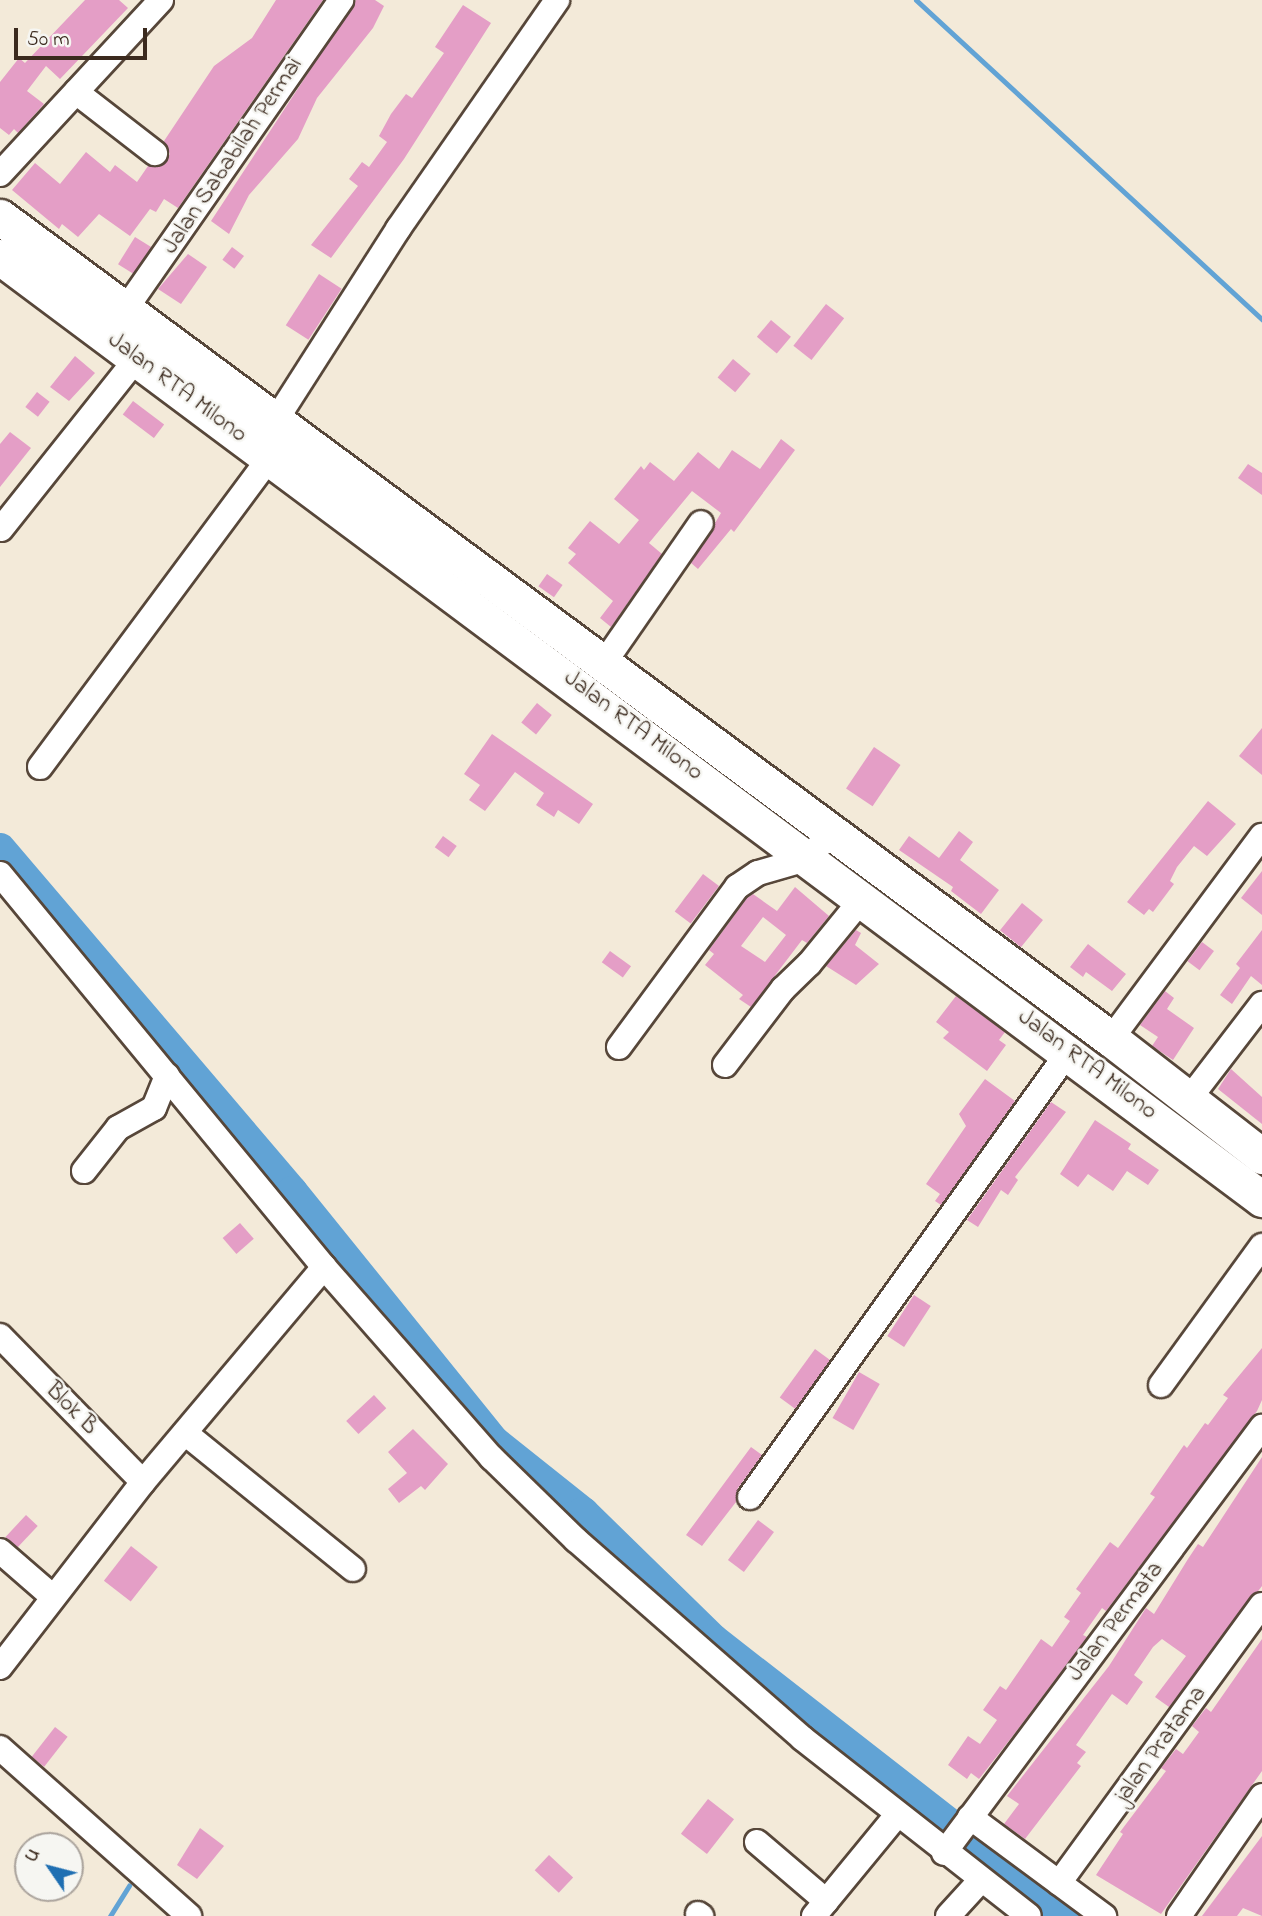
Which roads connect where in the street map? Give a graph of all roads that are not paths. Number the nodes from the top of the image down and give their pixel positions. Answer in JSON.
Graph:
{"nodes":[{"id":1,"x":160,"y":0,"type":"edge"},
{"id":2,"x":341,"y":0,"type":"edge"},
{"id":3,"x":557,"y":0,"type":"edge"},
{"id":4,"x":76,"y":92,"type":"junction"},
{"id":5,"x":155,"y":153,"type":"dead end"},
{"id":6,"x":0,"y":174,"type":"edge"},
{"id":7,"x":0,"y":218,"type":"edge"},
{"id":8,"x":0,"y":257,"type":"edge"},
{"id":9,"x":125,"y":310,"type":"junction"},
{"id":10,"x":137,"y":358,"type":"junction"},
{"id":11,"x":188,"y":376,"type":"junction"},
{"id":12,"x":276,"y":420,"type":"junction"},
{"id":13,"x":270,"y":457,"type":"junction"},
{"id":14,"x":701,"y":523,"type":"dead end"},
{"id":15,"x":1,"y":529,"type":"edge"},
{"id":16,"x":604,"y":663,"type":"junction"},
{"id":17,"x":40,"y":767,"type":"dead end"},
{"id":18,"x":1262,"y":836,"type":"edge"},
{"id":19,"x":820,"y":845,"type":"junction"},
{"id":20,"x":1,"y":877,"type":"edge"},
{"id":21,"x":863,"y":898,"type":"junction"},
{"id":22,"x":1262,"y":1004,"type":"edge"},
{"id":23,"x":619,"y":1047,"type":"dead end"},
{"id":24,"x":1069,"y":1051,"type":"junction"},
{"id":25,"x":1122,"y":1062,"type":"junction"},
{"id":26,"x":725,"y":1065,"type":"dead end"},
{"id":27,"x":167,"y":1074,"type":"junction"},
{"id":28,"x":1189,"y":1099,"type":"junction"},
{"id":29,"x":1262,"y":1156,"type":"edge"},
{"id":30,"x":84,"y":1171,"type":"dead end"},
{"id":31,"x":1262,"y":1199,"type":"edge"},
{"id":32,"x":1262,"y":1246,"type":"edge"},
{"id":33,"x":324,"y":1267,"type":"junction"},
{"id":34,"x":0,"y":1336,"type":"edge"},
{"id":35,"x":1161,"y":1385,"type":"dead end"},
{"id":36,"x":1262,"y":1427,"type":"edge"},
{"id":37,"x":185,"y":1433,"type":"junction"},
{"id":38,"x":143,"y":1482,"type":"junction"},
{"id":39,"x":750,"y":1497,"type":"dead end"},
{"id":40,"x":0,"y":1551,"type":"edge"},
{"id":41,"x":353,"y":1569,"type":"dead end"},
{"id":42,"x":53,"y":1597,"type":"junction"},
{"id":43,"x":1262,"y":1605,"type":"edge"},
{"id":44,"x":0,"y":1667,"type":"edge"},
{"id":45,"x":0,"y":1748,"type":"edge"},
{"id":46,"x":1262,"y":1796,"type":"edge"},
{"id":47,"x":897,"y":1815,"type":"junction"},
{"id":48,"x":959,"y":1833,"type":"junction"},
{"id":49,"x":757,"y":1842,"type":"dead end"},
{"id":50,"x":980,"y":1881,"type":"junction"},
{"id":51,"x":1059,"y":1883,"type":"junction"},
{"id":52,"x":820,"y":1908,"type":"edge"},
{"id":53,"x":189,"y":1916,"type":"edge"},
{"id":54,"x":948,"y":1916,"type":"edge"},
{"id":55,"x":1029,"y":1916,"type":"edge"},
{"id":56,"x":1104,"y":1916,"type":"edge"},
{"id":57,"x":1179,"y":1916,"type":"edge"}],
"edges":[{"from":1,"to":4,"type":"street"},
{"from":2,"to":9,"type":"street","name":"Jalan Sababilah Permai"},
{"from":3,"to":12,"type":"street"},
{"from":4,"to":5,"type":"street"},
{"from":4,"to":6,"type":"street"},
{"from":7,"to":9,"type":"highway","name":"Jalan RTA Milono"},
{"from":8,"to":10,"type":"highway","name":"Jalan RTA Milono"},
{"from":9,"to":11,"type":"highway","name":"Jalan RTA Milono"},
{"from":10,"to":11,"type":"highway","name":"Jalan RTA Milono"},
{"from":10,"to":15,"type":"street"},
{"from":11,"to":12,"type":"highway","name":"Jalan RTA Milono"},
{"from":11,"to":13,"type":"highway","name":"Jalan RTA Milono"},
{"from":12,"to":16,"type":"highway","name":"Jalan RTA Milono"},
{"from":13,"to":17,"type":"street"},
{"from":13,"to":19,"type":"highway","name":"Jalan RTA Milono"},
{"from":14,"to":16,"type":"street"},
{"from":16,"to":19,"type":"highway","name":"Jalan RTA Milono"},
{"from":18,"to":25,"type":"street"},
{"from":19,"to":21,"type":"highway","name":"Jalan RTA Milono"},
{"from":19,"to":23,"type":"street"},
{"from":19,"to":25,"type":"highway","name":"Jalan RTA Milono"},
{"from":20,"to":27,"type":"street"},
{"from":21,"to":24,"type":"highway","name":"Jalan RTA Milono"},
{"from":21,"to":26,"type":"street"},
{"from":22,"to":28,"type":"street"},
{"from":24,"to":25,"type":"highway","name":"Jalan RTA Milono"},
{"from":24,"to":39,"type":"street"},
{"from":25,"to":28,"type":"highway","name":"Jalan RTA Milono"},
{"from":25,"to":31,"type":"highway","name":"Jalan RTA Milono"},
{"from":27,"to":30,"type":"street"},
{"from":27,"to":33,"type":"street"},
{"from":28,"to":29,"type":"highway","name":"Jalan RTA Milono"},
{"from":32,"to":35,"type":"street"},
{"from":33,"to":37,"type":"street"},
{"from":33,"to":47,"type":"street"},
{"from":34,"to":38,"type":"street","name":"Blok B"},
{"from":36,"to":48,"type":"street","name":"Jalan Permata"},
{"from":37,"to":38,"type":"street"},
{"from":37,"to":41,"type":"street"},
{"from":38,"to":42,"type":"street"},
{"from":40,"to":42,"type":"street"},
{"from":42,"to":44,"type":"street"},
{"from":43,"to":51,"type":"street","name":"jalan Pratama"},
{"from":45,"to":53,"type":"street"},
{"from":46,"to":57,"type":"street"},
{"from":47,"to":48,"type":"street"},
{"from":47,"to":52,"type":"street"},
{"from":48,"to":50,"type":"street"},
{"from":48,"to":51,"type":"street"},
{"from":49,"to":52,"type":"street"},
{"from":50,"to":54,"type":"street"},
{"from":50,"to":55,"type":"street"},
{"from":51,"to":56,"type":"street"}]}
